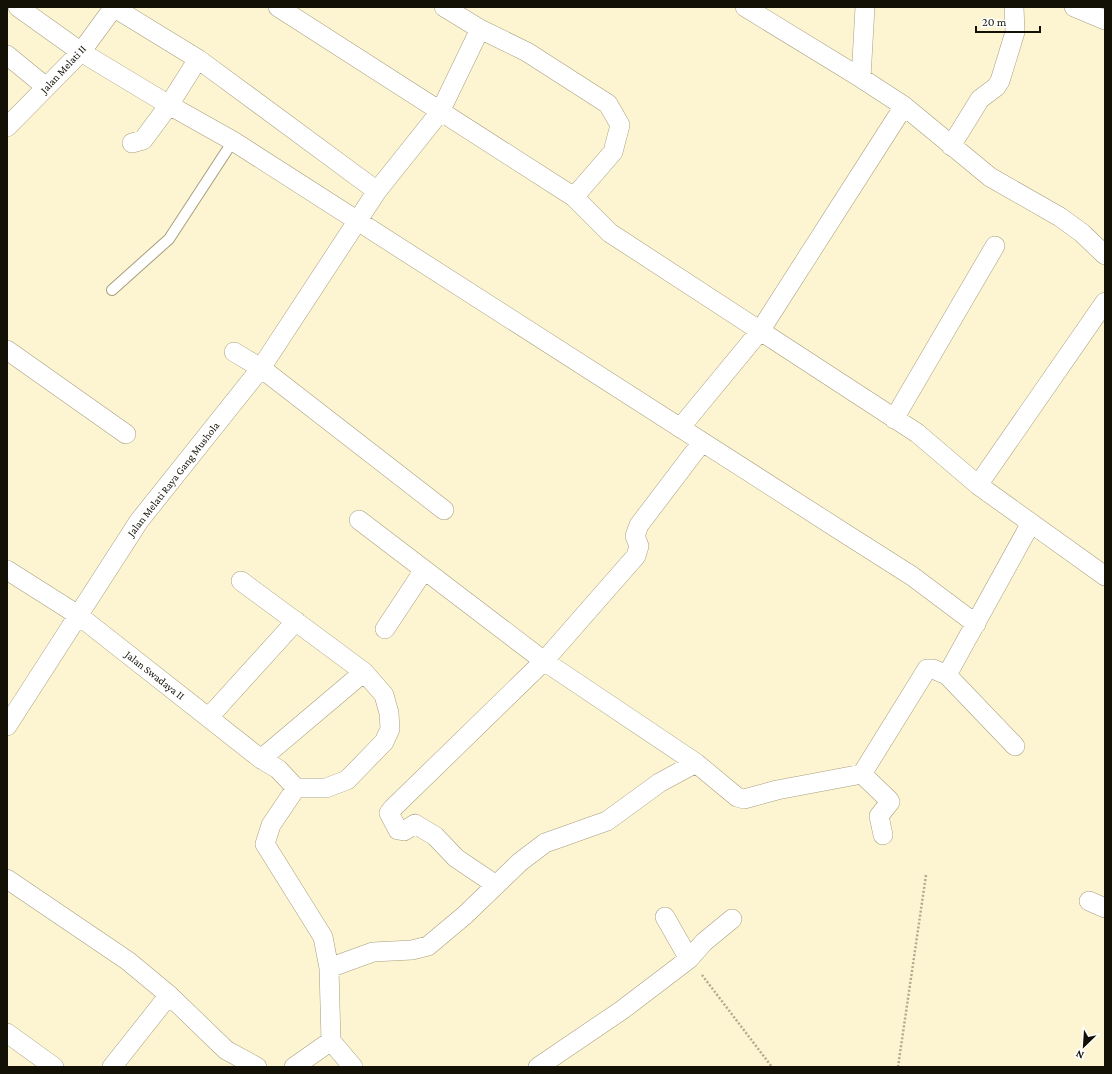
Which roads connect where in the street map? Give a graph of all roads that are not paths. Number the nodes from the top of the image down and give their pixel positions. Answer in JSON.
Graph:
{"nodes":[{"id":1,"x":18,"y":7,"type":"edge"},
{"id":2,"x":114,"y":7,"type":"edge"},
{"id":3,"x":278,"y":7,"type":"edge"},
{"id":4,"x":444,"y":7,"type":"edge"},
{"id":5,"x":745,"y":7,"type":"edge"},
{"id":6,"x":865,"y":7,"type":"edge"},
{"id":7,"x":1014,"y":7,"type":"edge"},
{"id":8,"x":1074,"y":7,"type":"edge"},
{"id":9,"x":1105,"y":20,"type":"edge"},
{"id":10,"x":480,"y":30,"type":"junction"},
{"id":11,"x":81,"y":52,"type":"junction"},
{"id":12,"x":7,"y":55,"type":"edge"},
{"id":13,"x":198,"y":59,"type":"junction"},
{"id":14,"x":861,"y":78,"type":"junction"},
{"id":15,"x":46,"y":87,"type":"junction"},
{"id":16,"x":169,"y":105,"type":"junction"},
{"id":17,"x":904,"y":106,"type":"junction"},
{"id":18,"x":440,"y":112,"type":"junction"},
{"id":19,"x":7,"y":127,"type":"edge"},
{"id":20,"x":233,"y":141,"type":"junction"},
{"id":21,"x":132,"y":143,"type":"dead end"},
{"id":22,"x":951,"y":146,"type":"junction"},
{"id":23,"x":377,"y":191,"type":"junction"},
{"id":24,"x":574,"y":197,"type":"junction"},
{"id":25,"x":359,"y":221,"type":"junction"},
{"id":26,"x":995,"y":246,"type":"dead end"},
{"id":27,"x":1105,"y":255,"type":"edge"},
{"id":28,"x":112,"y":290,"type":"dead end"},
{"id":29,"x":1105,"y":302,"type":"edge"},
{"id":30,"x":760,"y":331,"type":"junction"},
{"id":31,"x":7,"y":350,"type":"edge"},
{"id":32,"x":234,"y":352,"type":"dead end"},
{"id":33,"x":261,"y":368,"type":"junction"},
{"id":34,"x":894,"y":419,"type":"junction"},
{"id":35,"x":680,"y":428,"type":"junction"},
{"id":36,"x":126,"y":434,"type":"dead end"},
{"id":37,"x":702,"y":442,"type":"junction"},
{"id":38,"x":978,"y":485,"type":"junction"},
{"id":39,"x":444,"y":510,"type":"dead end"},
{"id":40,"x":359,"y":520,"type":"dead end"},
{"id":41,"x":1031,"y":523,"type":"junction"},
{"id":42,"x":7,"y":570,"type":"edge"},
{"id":43,"x":424,"y":570,"type":"junction"},
{"id":44,"x":1105,"y":576,"type":"edge"},
{"id":45,"x":241,"y":581,"type":"dead end"},
{"id":46,"x":78,"y":615,"type":"junction"},
{"id":47,"x":296,"y":621,"type":"junction"},
{"id":48,"x":976,"y":624,"type":"junction"},
{"id":49,"x":385,"y":629,"type":"dead end"},
{"id":50,"x":544,"y":661,"type":"junction"},
{"id":51,"x":364,"y":672,"type":"junction"},
{"id":52,"x":947,"y":675,"type":"junction"},
{"id":53,"x":209,"y":717,"type":"junction"},
{"id":54,"x":7,"y":726,"type":"edge"},
{"id":55,"x":1015,"y":746,"type":"dead end"},
{"id":56,"x":262,"y":759,"type":"junction"},
{"id":57,"x":696,"y":763,"type":"junction"},
{"id":58,"x":862,"y":774,"type":"junction"},
{"id":59,"x":296,"y":788,"type":"junction"},
{"id":60,"x":883,"y":835,"type":"dead end"},
{"id":61,"x":7,"y":879,"type":"edge"},
{"id":62,"x":496,"y":886,"type":"junction"},
{"id":63,"x":664,"y":917,"type":"dead end"},
{"id":64,"x":732,"y":919,"type":"dead end"},
{"id":65,"x":689,"y":959,"type":"junction"},
{"id":66,"x":329,"y":968,"type":"junction"},
{"id":67,"x":169,"y":995,"type":"junction"},
{"id":68,"x":7,"y":1033,"type":"edge"},
{"id":69,"x":331,"y":1041,"type":"junction"},
{"id":70,"x":54,"y":1067,"type":"edge"},
{"id":71,"x":112,"y":1067,"type":"edge"},
{"id":72,"x":256,"y":1067,"type":"edge"},
{"id":73,"x":294,"y":1067,"type":"edge"},
{"id":74,"x":353,"y":1067,"type":"edge"},
{"id":75,"x":538,"y":1067,"type":"edge"}],
"edges":[{"from":1,"to":11,"type":"street"},
{"from":2,"to":11,"type":"street","name":"Jalan Melati II"},
{"from":2,"to":13,"type":"street"},
{"from":3,"to":18,"type":"street"},
{"from":4,"to":10,"type":"street"},
{"from":5,"to":14,"type":"street"},
{"from":6,"to":14,"type":"street"},
{"from":7,"to":22,"type":"street"},
{"from":8,"to":9,"type":"street"},
{"from":10,"to":18,"type":"street","name":"Jalan Melati Raya Gang Mushola"},
{"from":10,"to":24,"type":"street"},
{"from":11,"to":15,"type":"street","name":"Jalan Melati II"},
{"from":11,"to":16,"type":"street"},
{"from":12,"to":15,"type":"street"},
{"from":13,"to":16,"type":"street"},
{"from":13,"to":23,"type":"street"},
{"from":14,"to":17,"type":"street"},
{"from":15,"to":19,"type":"street","name":"Jalan Melati II"},
{"from":16,"to":20,"type":"street"},
{"from":16,"to":21,"type":"street"},
{"from":17,"to":22,"type":"street"},
{"from":17,"to":30,"type":"street"},
{"from":18,"to":23,"type":"street","name":"Jalan Melati Raya Gang Mushola"},
{"from":18,"to":24,"type":"street"},
{"from":20,"to":25,"type":"street"},
{"from":20,"to":28,"type":"lane"},
{"from":22,"to":27,"type":"street"},
{"from":23,"to":25,"type":"street","name":"Jalan Melati Raya Gang Mushola"},
{"from":24,"to":30,"type":"street"},
{"from":25,"to":33,"type":"street","name":"Jalan Melati Raya Gang Mushola"},
{"from":25,"to":35,"type":"street"},
{"from":26,"to":34,"type":"street"},
{"from":29,"to":38,"type":"street"},
{"from":30,"to":34,"type":"street"},
{"from":30,"to":35,"type":"street"},
{"from":31,"to":36,"type":"street"},
{"from":32,"to":33,"type":"street"},
{"from":33,"to":39,"type":"street"},
{"from":33,"to":46,"type":"street","name":"Jalan Melati Raya Gang Mushola"},
{"from":34,"to":38,"type":"street"},
{"from":35,"to":37,"type":"street"},
{"from":37,"to":48,"type":"street"},
{"from":37,"to":50,"type":"street"},
{"from":38,"to":41,"type":"street"},
{"from":40,"to":43,"type":"street"},
{"from":41,"to":44,"type":"street"},
{"from":41,"to":48,"type":"street"},
{"from":42,"to":46,"type":"street","name":"Jalan Swadaya II"},
{"from":43,"to":49,"type":"street"},
{"from":43,"to":50,"type":"street"},
{"from":45,"to":47,"type":"street"},
{"from":46,"to":53,"type":"street","name":"Jalan Swadaya II"},
{"from":46,"to":54,"type":"street","name":"Jalan Melati Raya Gang Mushola"},
{"from":47,"to":51,"type":"street"},
{"from":47,"to":53,"type":"street"},
{"from":48,"to":52,"type":"street"},
{"from":50,"to":57,"type":"street"},
{"from":50,"to":62,"type":"street"},
{"from":51,"to":56,"type":"street"},
{"from":51,"to":59,"type":"street"},
{"from":52,"to":55,"type":"street"},
{"from":52,"to":58,"type":"street"},
{"from":53,"to":56,"type":"street","name":"Jalan Swadaya II"},
{"from":56,"to":59,"type":"street","name":"Jalan Swadaya II"},
{"from":57,"to":58,"type":"street"},
{"from":57,"to":62,"type":"street"},
{"from":58,"to":60,"type":"street"},
{"from":59,"to":66,"type":"street"},
{"from":61,"to":67,"type":"street"},
{"from":62,"to":66,"type":"street"},
{"from":63,"to":65,"type":"street"},
{"from":64,"to":65,"type":"street"},
{"from":65,"to":75,"type":"street"},
{"from":66,"to":69,"type":"street"},
{"from":67,"to":71,"type":"street"},
{"from":67,"to":72,"type":"street"},
{"from":68,"to":70,"type":"street"},
{"from":69,"to":73,"type":"street"},
{"from":69,"to":74,"type":"street"}]}
